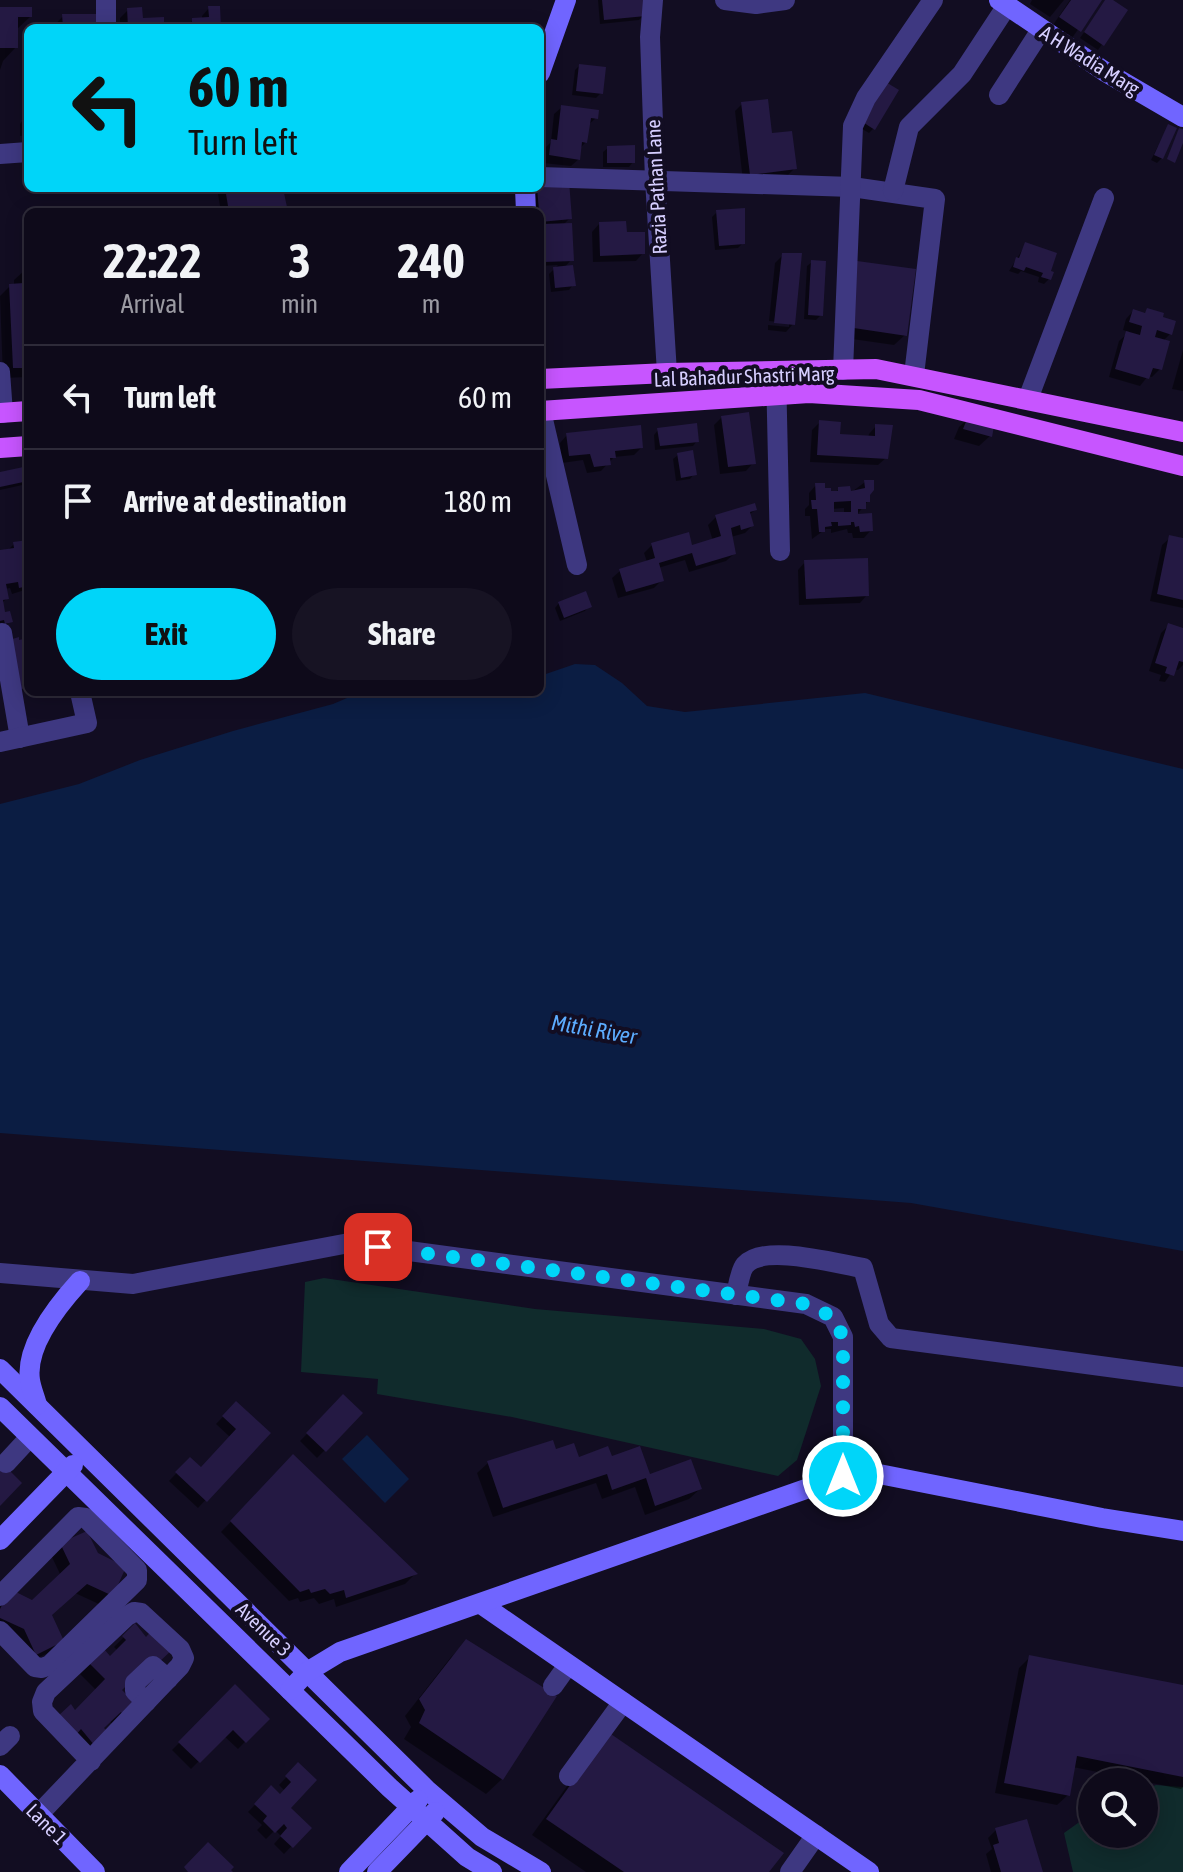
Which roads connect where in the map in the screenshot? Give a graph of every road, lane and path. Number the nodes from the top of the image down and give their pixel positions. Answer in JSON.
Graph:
{"nodes":[{"id":1,"x":106,"y":0,"type":"edge"},
{"id":2,"x":566,"y":0,"type":"edge"},
{"id":3,"x":653,"y":0,"type":"edge"},
{"id":4,"x":725,"y":0,"type":"edge"},
{"id":5,"x":785,"y":0,"type":"edge"},
{"id":6,"x":933,"y":0,"type":"edge"},
{"id":7,"x":1002,"y":3,"type":"edge"},
{"id":8,"x":106,"y":24,"type":"edge"},
{"id":9,"x":1041,"y":30,"type":"junction"},
{"id":10,"x":546,"y":42,"type":"edge"},
{"id":11,"x":999,"y":95,"type":"dead end"},
{"id":12,"x":1183,"y":117,"type":"edge"},
{"id":13,"x":24,"y":152,"type":"edge"},
{"id":14,"x":0,"y":154,"type":"edge"},
{"id":15,"x":544,"y":177,"type":"edge"},
{"id":16,"x":655,"y":180,"type":"junction"},
{"id":17,"x":852,"y":187,"type":"junction"},
{"id":18,"x":893,"y":191,"type":"junction"},
{"id":19,"x":1104,"y":198,"type":"dead end"},
{"id":20,"x":843,"y":370,"type":"junction"},
{"id":21,"x":776,"y":371,"type":"junction"},
{"id":22,"x":0,"y":372,"type":"edge"},
{"id":23,"x":667,"y":373,"type":"junction"},
{"id":24,"x":914,"y":375,"type":"junction"},
{"id":25,"x":544,"y":379,"type":"edge"},
{"id":26,"x":777,"y":395,"type":"junction"},
{"id":27,"x":1028,"y":399,"type":"junction"},
{"id":28,"x":24,"y":411,"type":"edge"},
{"id":29,"x":544,"y":411,"type":"edge"},
{"id":30,"x":2,"y":413,"type":"edge"},
{"id":31,"x":544,"y":428,"type":"edge"},
{"id":32,"x":1183,"y":432,"type":"edge"},
{"id":33,"x":24,"y":446,"type":"edge"},
{"id":34,"x":0,"y":448,"type":"edge"},
{"id":35,"x":1183,"y":466,"type":"edge"},
{"id":36,"x":780,"y":551,"type":"dead end"},
{"id":37,"x":577,"y":565,"type":"dead end"},
{"id":38,"x":0,"y":634,"type":"edge"},
{"id":39,"x":81,"y":696,"type":"edge"},
{"id":40,"x":10,"y":740,"type":"edge"},
{"id":41,"x":0,"y":1273,"type":"edge"},
{"id":42,"x":80,"y":1281,"type":"junction"},
{"id":43,"x":736,"y":1295,"type":"junction"},
{"id":44,"x":0,"y":1369,"type":"edge"},
{"id":45,"x":1183,"y":1377,"type":"edge"},
{"id":46,"x":0,"y":1408,"type":"edge"},
{"id":47,"x":38,"y":1408,"type":"junction"},
{"id":48,"x":30,"y":1437,"type":"junction"},
{"id":49,"x":84,"y":1453,"type":"junction"},
{"id":50,"x":6,"y":1463,"type":"dead end"},
{"id":51,"x":66,"y":1473,"type":"junction"},
{"id":52,"x":843,"y":1476,"type":"junction"},
{"id":53,"x":1183,"y":1531,"type":"edge"},
{"id":54,"x":2,"y":1533,"type":"edge"},
{"id":55,"x":139,"y":1556,"type":"junction"},
{"id":56,"x":0,"y":1596,"type":"edge"},
{"id":57,"x":481,"y":1604,"type":"junction"},
{"id":58,"x":0,"y":1631,"type":"edge"},
{"id":59,"x":568,"y":1665,"type":"junction"},
{"id":60,"x":307,"y":1672,"type":"junction"},
{"id":61,"x":553,"y":1686,"type":"dead end"},
{"id":62,"x":290,"y":1690,"type":"junction"},
{"id":63,"x":623,"y":1702,"type":"junction"},
{"id":64,"x":91,"y":1761,"type":"junction"},
{"id":65,"x":0,"y":1775,"type":"edge"},
{"id":66,"x":569,"y":1776,"type":"dead end"},
{"id":67,"x":435,"y":1796,"type":"junction"},
{"id":68,"x":419,"y":1814,"type":"junction"},
{"id":69,"x":38,"y":1815,"type":"junction"},
{"id":70,"x":816,"y":1835,"type":"junction"},
{"id":71,"x":95,"y":1872,"type":"edge"},
{"id":72,"x":349,"y":1872,"type":"edge"},
{"id":73,"x":377,"y":1872,"type":"edge"},
{"id":74,"x":492,"y":1872,"type":"edge"},
{"id":75,"x":541,"y":1872,"type":"edge"},
{"id":76,"x":790,"y":1872,"type":"edge"},
{"id":77,"x":869,"y":1872,"type":"edge"}],
"edges":[{"from":1,"to":8,"type":"street"},
{"from":2,"to":10,"type":"street"},
{"from":3,"to":16,"type":"street","name":"Razia Pathan Lane"},
{"from":4,"to":5,"type":"street"},
{"from":6,"to":17,"type":"street"},
{"from":7,"to":9,"type":"street","name":"A H Wadia Marg"},
{"from":7,"to":18,"type":"street"},
{"from":9,"to":11,"type":"street"},
{"from":9,"to":12,"type":"street","name":"A H Wadia Marg"},
{"from":13,"to":14,"type":"street"},
{"from":15,"to":16,"type":"street"},
{"from":16,"to":17,"type":"street"},
{"from":16,"to":23,"type":"street","name":"Razia Pathan Lane"},
{"from":17,"to":18,"type":"street"},
{"from":17,"to":20,"type":"street"},
{"from":18,"to":24,"type":"street"},
{"from":19,"to":27,"type":"street"},
{"from":20,"to":21,"type":"main road","name":"Lal Bahadur Shastri Marg"},
{"from":20,"to":24,"type":"main road","name":"Lal Bahadur Shastri Marg"},
{"from":21,"to":23,"type":"main road","name":"Lal Bahadur Shastri Marg"},
{"from":21,"to":26,"type":"street"},
{"from":22,"to":30,"type":"street"},
{"from":23,"to":25,"type":"main road","name":"Lal Bahadur Shastri Marg"},
{"from":24,"to":27,"type":"main road","name":"Lal Bahadur Shastri Marg"},
{"from":26,"to":29,"type":"main road","name":"Lal Bahadur Shastri Marg"},
{"from":26,"to":35,"type":"main road","name":"Lal Bahadur Shastri Marg"},
{"from":26,"to":36,"type":"street"},
{"from":27,"to":32,"type":"main road","name":"Lal Bahadur Shastri Marg"},
{"from":28,"to":30,"type":"main road"},
{"from":31,"to":37,"type":"street"},
{"from":33,"to":34,"type":"main road"},
{"from":38,"to":40,"type":"street"},
{"from":39,"to":40,"type":"street"},
{"from":41,"to":42,"type":"street"},
{"from":42,"to":43,"type":"street"},
{"from":42,"to":47,"type":"street"},
{"from":43,"to":45,"type":"street"},
{"from":43,"to":52,"type":"street"},
{"from":44,"to":47,"type":"street","name":"Avenue 3"},
{"from":46,"to":48,"type":"street","name":"Avenue 3"},
{"from":47,"to":49,"type":"street","name":"Avenue 3"},
{"from":48,"to":50,"type":"street"},
{"from":48,"to":51,"type":"street","name":"Avenue 3"},
{"from":49,"to":51,"type":"street"},
{"from":49,"to":60,"type":"street","name":"Avenue 3"},
{"from":51,"to":54,"type":"street"},
{"from":51,"to":55,"type":"street","name":"Avenue 3"},
{"from":52,"to":53,"type":"street"},
{"from":52,"to":57,"type":"street"},
{"from":55,"to":56,"type":"street"},
{"from":55,"to":58,"type":"street"},
{"from":55,"to":62,"type":"street","name":"Avenue 3"},
{"from":57,"to":59,"type":"street"},
{"from":57,"to":60,"type":"street"},
{"from":59,"to":61,"type":"street"},
{"from":59,"to":63,"type":"street"},
{"from":60,"to":62,"type":"street"},
{"from":60,"to":67,"type":"street","name":"Avenue 3"},
{"from":62,"to":68,"type":"street","name":"Avenue 3"},
{"from":63,"to":66,"type":"street"},
{"from":63,"to":70,"type":"street"},
{"from":64,"to":64,"type":"street"},
{"from":64,"to":69,"type":"street"},
{"from":65,"to":69,"type":"street","name":"Lane 1"},
{"from":67,"to":68,"type":"street"},
{"from":67,"to":75,"type":"street","name":"Avenue 3"},
{"from":68,"to":72,"type":"street"},
{"from":68,"to":73,"type":"street"},
{"from":68,"to":74,"type":"street","name":"Avenue 3"},
{"from":69,"to":71,"type":"street","name":"Lane 1"},
{"from":70,"to":76,"type":"street"},
{"from":70,"to":77,"type":"street"}]}
